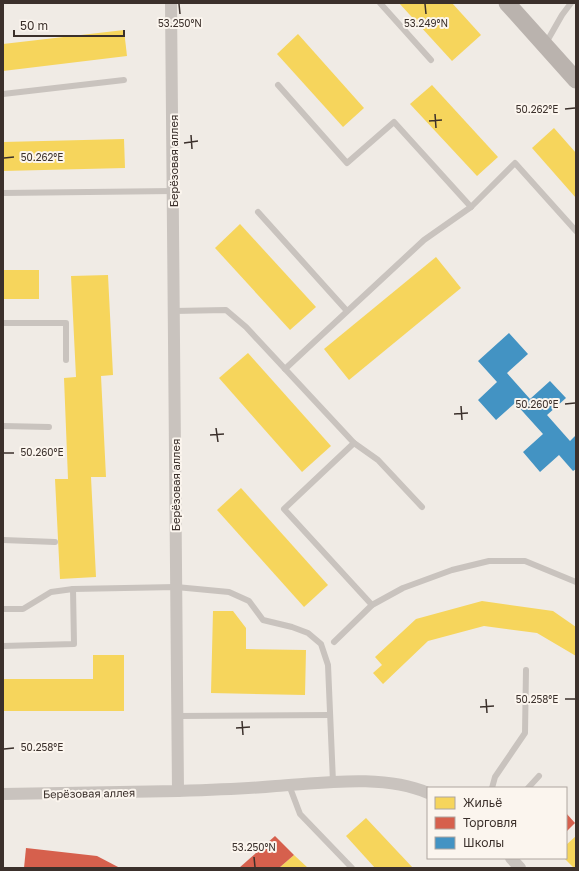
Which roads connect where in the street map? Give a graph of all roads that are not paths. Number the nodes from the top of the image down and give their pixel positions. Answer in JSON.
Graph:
{"nodes":[{"id":1,"x":171,"y":3,"type":"edge"},
{"id":2,"x":380,"y":3,"type":"edge"},
{"id":3,"x":507,"y":3,"type":"edge"},
{"id":4,"x":571,"y":3,"type":"edge"},
{"id":5,"x":545,"y":46,"type":"junction"},
{"id":6,"x":431,"y":60,"type":"dead end"},
{"id":7,"x":124,"y":80,"type":"dead end"},
{"id":8,"x":576,"y":80,"type":"edge"},
{"id":9,"x":278,"y":86,"type":"dead end"},
{"id":10,"x":3,"y":94,"type":"edge"},
{"id":11,"x":173,"y":191,"type":"junction"},
{"id":12,"x":3,"y":194,"type":"edge"},
{"id":13,"x":471,"y":207,"type":"junction"},
{"id":14,"x":258,"y":212,"type":"dead end"},
{"id":15,"x":576,"y":231,"type":"edge"},
{"id":16,"x":347,"y":311,"type":"junction"},
{"id":17,"x":174,"y":312,"type":"junction"},
{"id":18,"x":3,"y":323,"type":"edge"},
{"id":19,"x":66,"y":360,"type":"dead end"},
{"id":20,"x":285,"y":369,"type":"junction"},
{"id":21,"x":3,"y":426,"type":"edge"},
{"id":22,"x":49,"y":427,"type":"dead end"},
{"id":23,"x":354,"y":444,"type":"junction"},
{"id":24,"x":422,"y":507,"type":"dead end"},
{"id":25,"x":3,"y":540,"type":"edge"},
{"id":26,"x":55,"y":542,"type":"dead end"},
{"id":27,"x":576,"y":582,"type":"edge"},
{"id":28,"x":176,"y":587,"type":"junction"},
{"id":29,"x":73,"y":589,"type":"junction"},
{"id":30,"x":372,"y":605,"type":"junction"},
{"id":31,"x":3,"y":609,"type":"edge"},
{"id":32,"x":334,"y":642,"type":"dead end"},
{"id":33,"x":3,"y":646,"type":"edge"},
{"id":34,"x":526,"y":670,"type":"dead end"},
{"id":35,"x":330,"y":714,"type":"junction"},
{"id":36,"x":178,"y":716,"type":"junction"},
{"id":37,"x":539,"y":776,"type":"dead end"},
{"id":38,"x":333,"y":782,"type":"junction"},
{"id":39,"x":289,"y":785,"type":"junction"},
{"id":40,"x":492,"y":787,"type":"edge"},
{"id":41,"x":529,"y":787,"type":"edge"},
{"id":42,"x":178,"y":791,"type":"junction"},
{"id":43,"x":427,"y":793,"type":"edge"},
{"id":44,"x":3,"y":794,"type":"edge"},
{"id":45,"x":512,"y":859,"type":"edge"},
{"id":46,"x":352,"y":868,"type":"edge"},
{"id":47,"x":520,"y":868,"type":"edge"}],
"edges":[{"from":1,"to":11,"type":"street","name":"Берёзовая аллея"},
{"from":2,"to":6,"type":"lane"},
{"from":3,"to":5,"type":"main road"},
{"from":4,"to":5,"type":"lane"},
{"from":5,"to":8,"type":"main road"},
{"from":7,"to":10,"type":"lane"},
{"from":9,"to":13,"type":"lane"},
{"from":11,"to":12,"type":"lane"},
{"from":11,"to":17,"type":"street","name":"Берёзовая аллея"},
{"from":13,"to":15,"type":"lane"},
{"from":13,"to":16,"type":"lane"},
{"from":14,"to":16,"type":"lane"},
{"from":16,"to":20,"type":"lane"},
{"from":17,"to":20,"type":"lane"},
{"from":17,"to":28,"type":"street","name":"Берёзовая аллея"},
{"from":18,"to":19,"type":"lane"},
{"from":20,"to":23,"type":"lane"},
{"from":21,"to":22,"type":"lane"},
{"from":23,"to":24,"type":"lane"},
{"from":23,"to":30,"type":"lane"},
{"from":25,"to":26,"type":"lane"},
{"from":27,"to":30,"type":"lane"},
{"from":28,"to":29,"type":"lane"},
{"from":28,"to":35,"type":"lane"},
{"from":28,"to":36,"type":"street","name":"Берёзовая аллея"},
{"from":29,"to":31,"type":"lane"},
{"from":29,"to":33,"type":"lane"},
{"from":30,"to":32,"type":"lane"},
{"from":34,"to":40,"type":"lane"},
{"from":35,"to":36,"type":"lane"},
{"from":35,"to":38,"type":"lane"},
{"from":36,"to":42,"type":"street","name":"Берёзовая аллея"},
{"from":37,"to":41,"type":"lane"},
{"from":38,"to":39,"type":"street"},
{"from":38,"to":43,"type":"street"},
{"from":39,"to":42,"type":"street"},
{"from":39,"to":46,"type":"lane"},
{"from":42,"to":44,"type":"street","name":"Берёзовая аллея"},
{"from":45,"to":47,"type":"street"}]}
